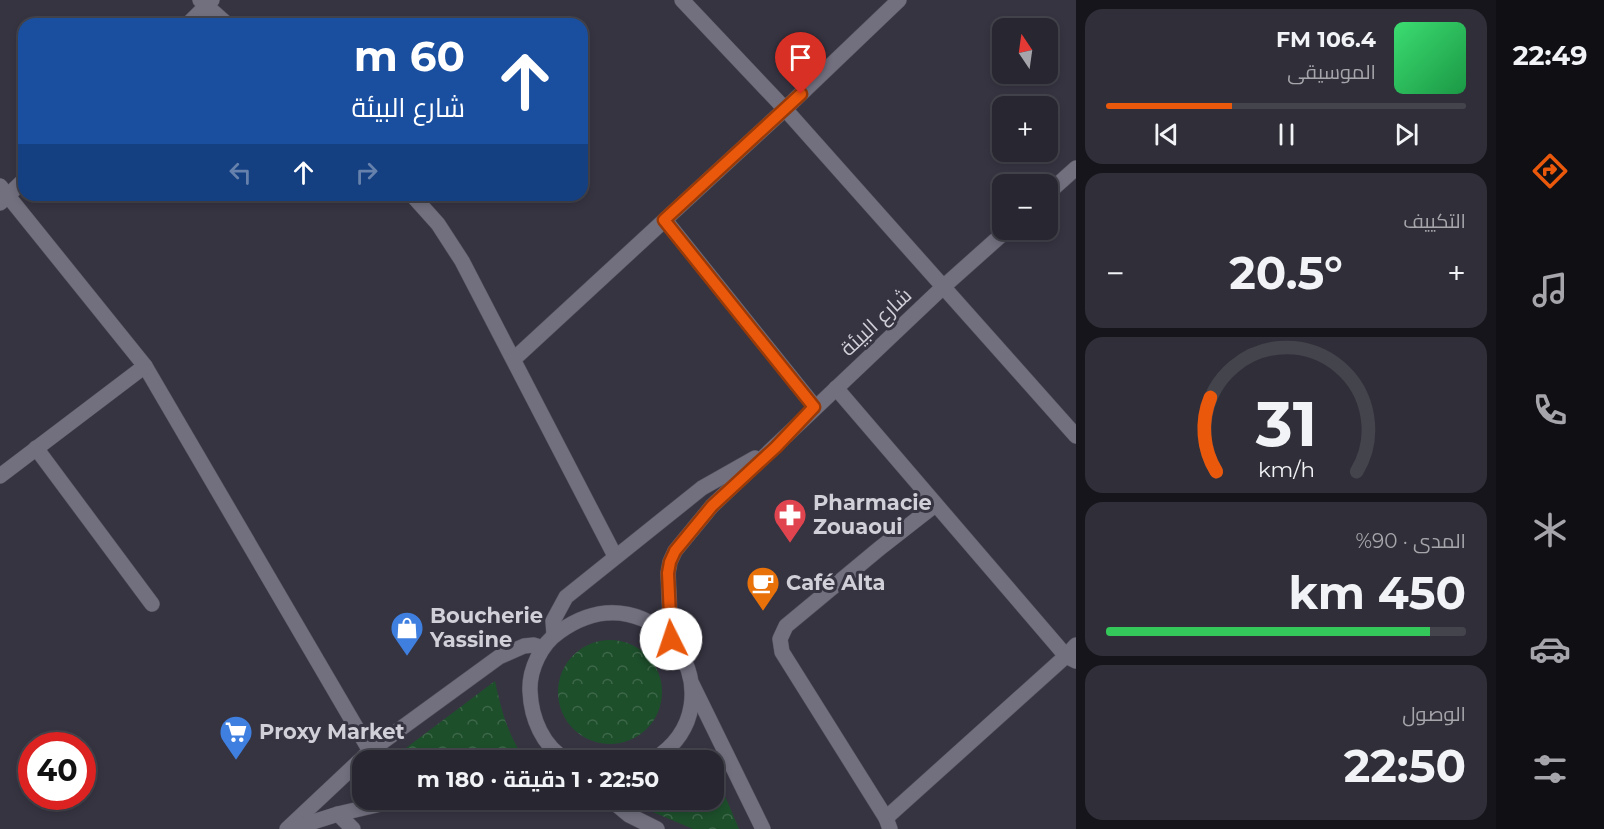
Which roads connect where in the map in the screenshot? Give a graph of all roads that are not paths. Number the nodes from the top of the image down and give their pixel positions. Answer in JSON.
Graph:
{"nodes":[{"id":1,"x":899,"y":0,"type":"edge"},
{"id":2,"x":207,"y":2,"type":"edge"},
{"id":3,"x":689,"y":2,"type":"edge"},
{"id":4,"x":193,"y":18,"type":"edge"},
{"id":5,"x":222,"y":18,"type":"edge"},
{"id":6,"x":785,"y":109,"type":"junction"},
{"id":7,"x":1074,"y":173,"type":"edge"},
{"id":8,"x":18,"y":184,"type":"edge"},
{"id":9,"x":1058,"y":185,"type":"edge"},
{"id":10,"x":3,"y":194,"type":"edge"},
{"id":11,"x":417,"y":201,"type":"edge"},
{"id":12,"x":664,"y":220,"type":"junction"},
{"id":13,"x":996,"y":240,"type":"edge"},
{"id":14,"x":942,"y":288,"type":"junction"},
{"id":15,"x":514,"y":359,"type":"junction"},
{"id":16,"x":145,"y":366,"type":"junction"},
{"id":17,"x":836,"y":388,"type":"junction"},
{"id":18,"x":814,"y":407,"type":"junction"},
{"id":19,"x":1076,"y":436,"type":"edge"},
{"id":20,"x":776,"y":447,"type":"junction"},
{"id":21,"x":36,"y":448,"type":"junction"},
{"id":22,"x":0,"y":476,"type":"edge"},
{"id":23,"x":935,"y":505,"type":"junction"},
{"id":24,"x":615,"y":556,"type":"junction"},
{"id":25,"x":152,"y":604,"type":"dead end"},
{"id":26,"x":554,"y":635,"type":"junction"},
{"id":27,"x":671,"y":639,"type":"junction"},
{"id":28,"x":543,"y":648,"type":"junction"},
{"id":29,"x":1073,"y":654,"type":"edge"},
{"id":30,"x":691,"y":683,"type":"junction"},
{"id":31,"x":369,"y":750,"type":"edge"},
{"id":32,"x":371,"y":750,"type":"edge"},
{"id":33,"x":555,"y":750,"type":"edge"},
{"id":34,"x":667,"y":750,"type":"edge"},
{"id":35,"x":352,"y":768,"type":"edge"},
{"id":36,"x":355,"y":810,"type":"edge"},
{"id":37,"x":622,"y":810,"type":"edge"},
{"id":38,"x":338,"y":814,"type":"junction"},
{"id":39,"x":888,"y":824,"type":"edge"},
{"id":40,"x":289,"y":829,"type":"edge"},
{"id":41,"x":353,"y":829,"type":"edge"},
{"id":42,"x":657,"y":829,"type":"edge"},
{"id":43,"x":763,"y":829,"type":"edge"}],
"edges":[{"from":1,"to":6,"type":"street"},
{"from":2,"to":4,"type":"street"},
{"from":2,"to":5,"type":"street"},
{"from":3,"to":6,"type":"street"},
{"from":6,"to":12,"type":"street"},
{"from":6,"to":14,"type":"street"},
{"from":7,"to":9,"type":"street"},
{"from":8,"to":10,"type":"street"},
{"from":10,"to":16,"type":"street"},
{"from":11,"to":15,"type":"street"},
{"from":12,"to":15,"type":"street"},
{"from":12,"to":18,"type":"street"},
{"from":13,"to":14,"type":"street","name":"شارع البيئة"},
{"from":14,"to":17,"type":"street","name":"شارع البيئة"},
{"from":14,"to":19,"type":"street"},
{"from":15,"to":24,"type":"street"},
{"from":16,"to":21,"type":"street"},
{"from":16,"to":31,"type":"street"},
{"from":17,"to":18,"type":"street","name":"شارع البيئة"},
{"from":17,"to":23,"type":"street"},
{"from":18,"to":20,"type":"street","name":"شارع البيئة"},
{"from":20,"to":24,"type":"street"},
{"from":20,"to":27,"type":"street"},
{"from":21,"to":22,"type":"street"},
{"from":21,"to":25,"type":"street"},
{"from":23,"to":29,"type":"street"},
{"from":23,"to":39,"type":"street"},
{"from":24,"to":26,"type":"street"},
{"from":26,"to":27,"type":"street"},
{"from":26,"to":28,"type":"street"},
{"from":27,"to":30,"type":"street"},
{"from":28,"to":32,"type":"street"},
{"from":28,"to":33,"type":"street"},
{"from":29,"to":39,"type":"street"},
{"from":30,"to":34,"type":"street"},
{"from":30,"to":43,"type":"street"},
{"from":35,"to":40,"type":"street"},
{"from":36,"to":38,"type":"street"},
{"from":37,"to":42,"type":"street"},
{"from":38,"to":40,"type":"street"},
{"from":38,"to":41,"type":"street"}]}
